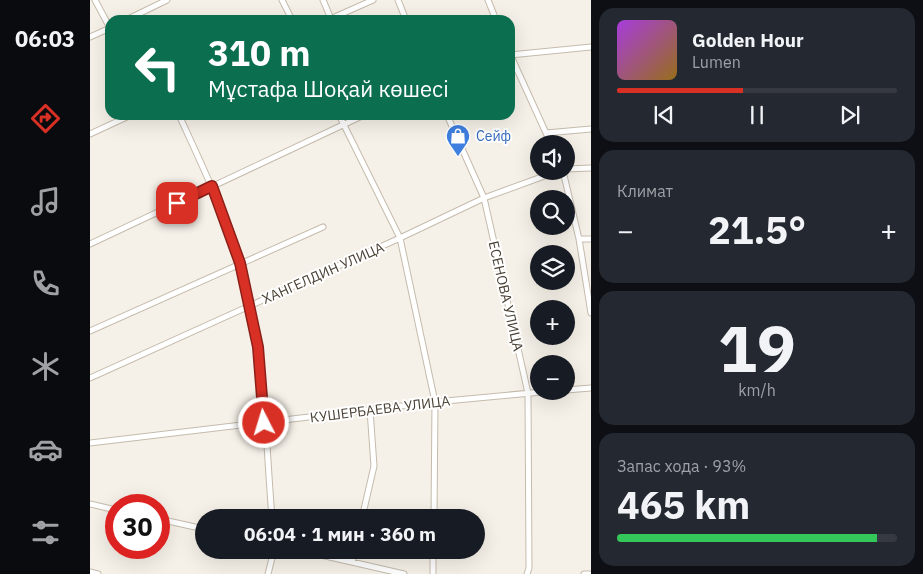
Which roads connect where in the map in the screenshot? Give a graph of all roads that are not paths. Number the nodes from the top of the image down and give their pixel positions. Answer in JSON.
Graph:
{"nodes":[{"id":1,"x":95,"y":0,"type":"edge"},
{"id":2,"x":167,"y":0,"type":"edge"},
{"id":3,"x":282,"y":0,"type":"edge"},
{"id":4,"x":323,"y":0,"type":"edge"},
{"id":5,"x":373,"y":0,"type":"edge"},
{"id":6,"x":398,"y":0,"type":"edge"},
{"id":7,"x":488,"y":0,"type":"edge"},
{"id":8,"x":140,"y":15,"type":"edge"},
{"id":9,"x":290,"y":15,"type":"edge"},
{"id":10,"x":328,"y":15,"type":"edge"},
{"id":11,"x":338,"y":15,"type":"edge"},
{"id":12,"x":404,"y":15,"type":"edge"},
{"id":13,"x":494,"y":15,"type":"edge"},
{"id":14,"x":105,"y":19,"type":"edge"},
{"id":15,"x":105,"y":30,"type":"edge"},
{"id":16,"x":90,"y":37,"type":"edge"},
{"id":17,"x":590,"y":48,"type":"edge"},
{"id":18,"x":515,"y":55,"type":"edge"},
{"id":19,"x":515,"y":66,"type":"edge"},
{"id":20,"x":120,"y":120,"type":"edge"},
{"id":21,"x":182,"y":120,"type":"edge"},
{"id":22,"x":342,"y":120,"type":"edge"},
{"id":23,"x":353,"y":120,"type":"edge"},
{"id":24,"x":450,"y":120,"type":"edge"},
{"id":25,"x":344,"y":124,"type":"junction"},
{"id":26,"x":590,"y":129,"type":"edge"},
{"id":27,"x":90,"y":134,"type":"edge"},
{"id":28,"x":546,"y":134,"type":"joint"},
{"id":29,"x":590,"y":168,"type":"edge"},
{"id":30,"x":575,"y":169,"type":"edge"},
{"id":31,"x":533,"y":180,"type":"edge"},
{"id":32,"x":565,"y":180,"type":"edge"},
{"id":33,"x":212,"y":186,"type":"junction"},
{"id":34,"x":484,"y":198,"type":"junction"},
{"id":35,"x":323,"y":227,"type":"dead end"},
{"id":36,"x":400,"y":238,"type":"junction"},
{"id":37,"x":590,"y":239,"type":"edge"},
{"id":38,"x":579,"y":240,"type":"junction"},
{"id":39,"x":90,"y":244,"type":"edge"},
{"id":40,"x":240,"y":263,"type":"junction"},
{"id":41,"x":249,"y":306,"type":"junction"},
{"id":42,"x":590,"y":312,"type":"edge"},
{"id":43,"x":90,"y":331,"type":"edge"},
{"id":44,"x":90,"y":378,"type":"edge"},
{"id":45,"x":590,"y":388,"type":"edge"},
{"id":46,"x":575,"y":389,"type":"edge"},
{"id":47,"x":528,"y":393,"type":"junction"},
{"id":48,"x":435,"y":402,"type":"junction"},
{"id":49,"x":370,"y":410,"type":"junction"},
{"id":50,"x":264,"y":423,"type":"junction"},
{"id":51,"x":90,"y":443,"type":"edge"},
{"id":52,"x":90,"y":504,"type":"edge"},
{"id":53,"x":105,"y":507,"type":"edge"},
{"id":54,"x":271,"y":509,"type":"edge"},
{"id":55,"x":364,"y":509,"type":"edge"},
{"id":56,"x":434,"y":509,"type":"edge"},
{"id":57,"x":170,"y":521,"type":"edge"},
{"id":58,"x":195,"y":527,"type":"edge"},
{"id":59,"x":272,"y":559,"type":"edge"},
{"id":60,"x":339,"y":559,"type":"edge"},
{"id":61,"x":353,"y":559,"type":"edge"},
{"id":62,"x":433,"y":559,"type":"edge"},
{"id":63,"x":352,"y":562,"type":"junction"},
{"id":64,"x":90,"y":572,"type":"edge"},
{"id":65,"x":98,"y":574,"type":"edge"},
{"id":66,"x":268,"y":574,"type":"edge"},
{"id":67,"x":404,"y":574,"type":"edge"},
{"id":68,"x":433,"y":574,"type":"edge"},
{"id":69,"x":527,"y":574,"type":"edge"},
{"id":70,"x":584,"y":574,"type":"edge"},
{"id":71,"x":590,"y":574,"type":"edge"}],
"edges":[{"from":1,"to":14,"type":"street"},
{"from":2,"to":8,"type":"street"},
{"from":3,"to":9,"type":"street"},
{"from":4,"to":10,"type":"street"},
{"from":5,"to":11,"type":"street"},
{"from":6,"to":12,"type":"street"},
{"from":7,"to":13,"type":"street"},
{"from":15,"to":16,"type":"street"},
{"from":17,"to":18,"type":"street"},
{"from":19,"to":28,"type":"street"},
{"from":20,"to":27,"type":"street"},
{"from":21,"to":33,"type":"street"},
{"from":22,"to":25,"type":"street"},
{"from":23,"to":25,"type":"street"},
{"from":24,"to":34,"type":"street","name":"ЕСЕНОВА УЛИЦА"},
{"from":25,"to":33,"type":"street"},
{"from":25,"to":36,"type":"street"},
{"from":26,"to":28,"type":"street"},
{"from":29,"to":30,"type":"street"},
{"from":31,"to":34,"type":"street","name":"ХАНГЕЛДИН УЛИЦА"},
{"from":32,"to":38,"type":"street"},
{"from":33,"to":39,"type":"street"},
{"from":33,"to":40,"type":"street"},
{"from":34,"to":36,"type":"street","name":"ХАНГЕЛДИН УЛИЦА"},
{"from":34,"to":47,"type":"street","name":"ЕСЕНОВА УЛИЦА"},
{"from":35,"to":40,"type":"street"},
{"from":36,"to":41,"type":"street","name":"ХАНГЕЛДИН УЛИЦА"},
{"from":36,"to":48,"type":"street"},
{"from":37,"to":38,"type":"street"},
{"from":38,"to":42,"type":"street"},
{"from":40,"to":41,"type":"street"},
{"from":40,"to":43,"type":"street"},
{"from":41,"to":44,"type":"street","name":"ХАНГЕЛДИН УЛИЦА"},
{"from":41,"to":50,"type":"street"},
{"from":45,"to":46,"type":"street"},
{"from":47,"to":48,"type":"street","name":"КУШЕРБАЕВА УЛИЦА"},
{"from":47,"to":69,"type":"street","name":"ЕСЕНОВА УЛИЦА"},
{"from":48,"to":49,"type":"street","name":"КУШЕРБАЕВА УЛИЦА"},
{"from":48,"to":56,"type":"street"},
{"from":49,"to":50,"type":"street","name":"КУШЕРБАЕВА УЛИЦА"},
{"from":49,"to":55,"type":"street"},
{"from":50,"to":51,"type":"street","name":"КУШЕРБАЕВА УЛИЦА"},
{"from":50,"to":54,"type":"street"},
{"from":52,"to":53,"type":"street"},
{"from":57,"to":58,"type":"street"},
{"from":59,"to":66,"type":"street"},
{"from":60,"to":63,"type":"street"},
{"from":61,"to":63,"type":"street"},
{"from":62,"to":68,"type":"street"},
{"from":63,"to":67,"type":"street"},
{"from":64,"to":65,"type":"street"},
{"from":70,"to":71,"type":"street"}]}
